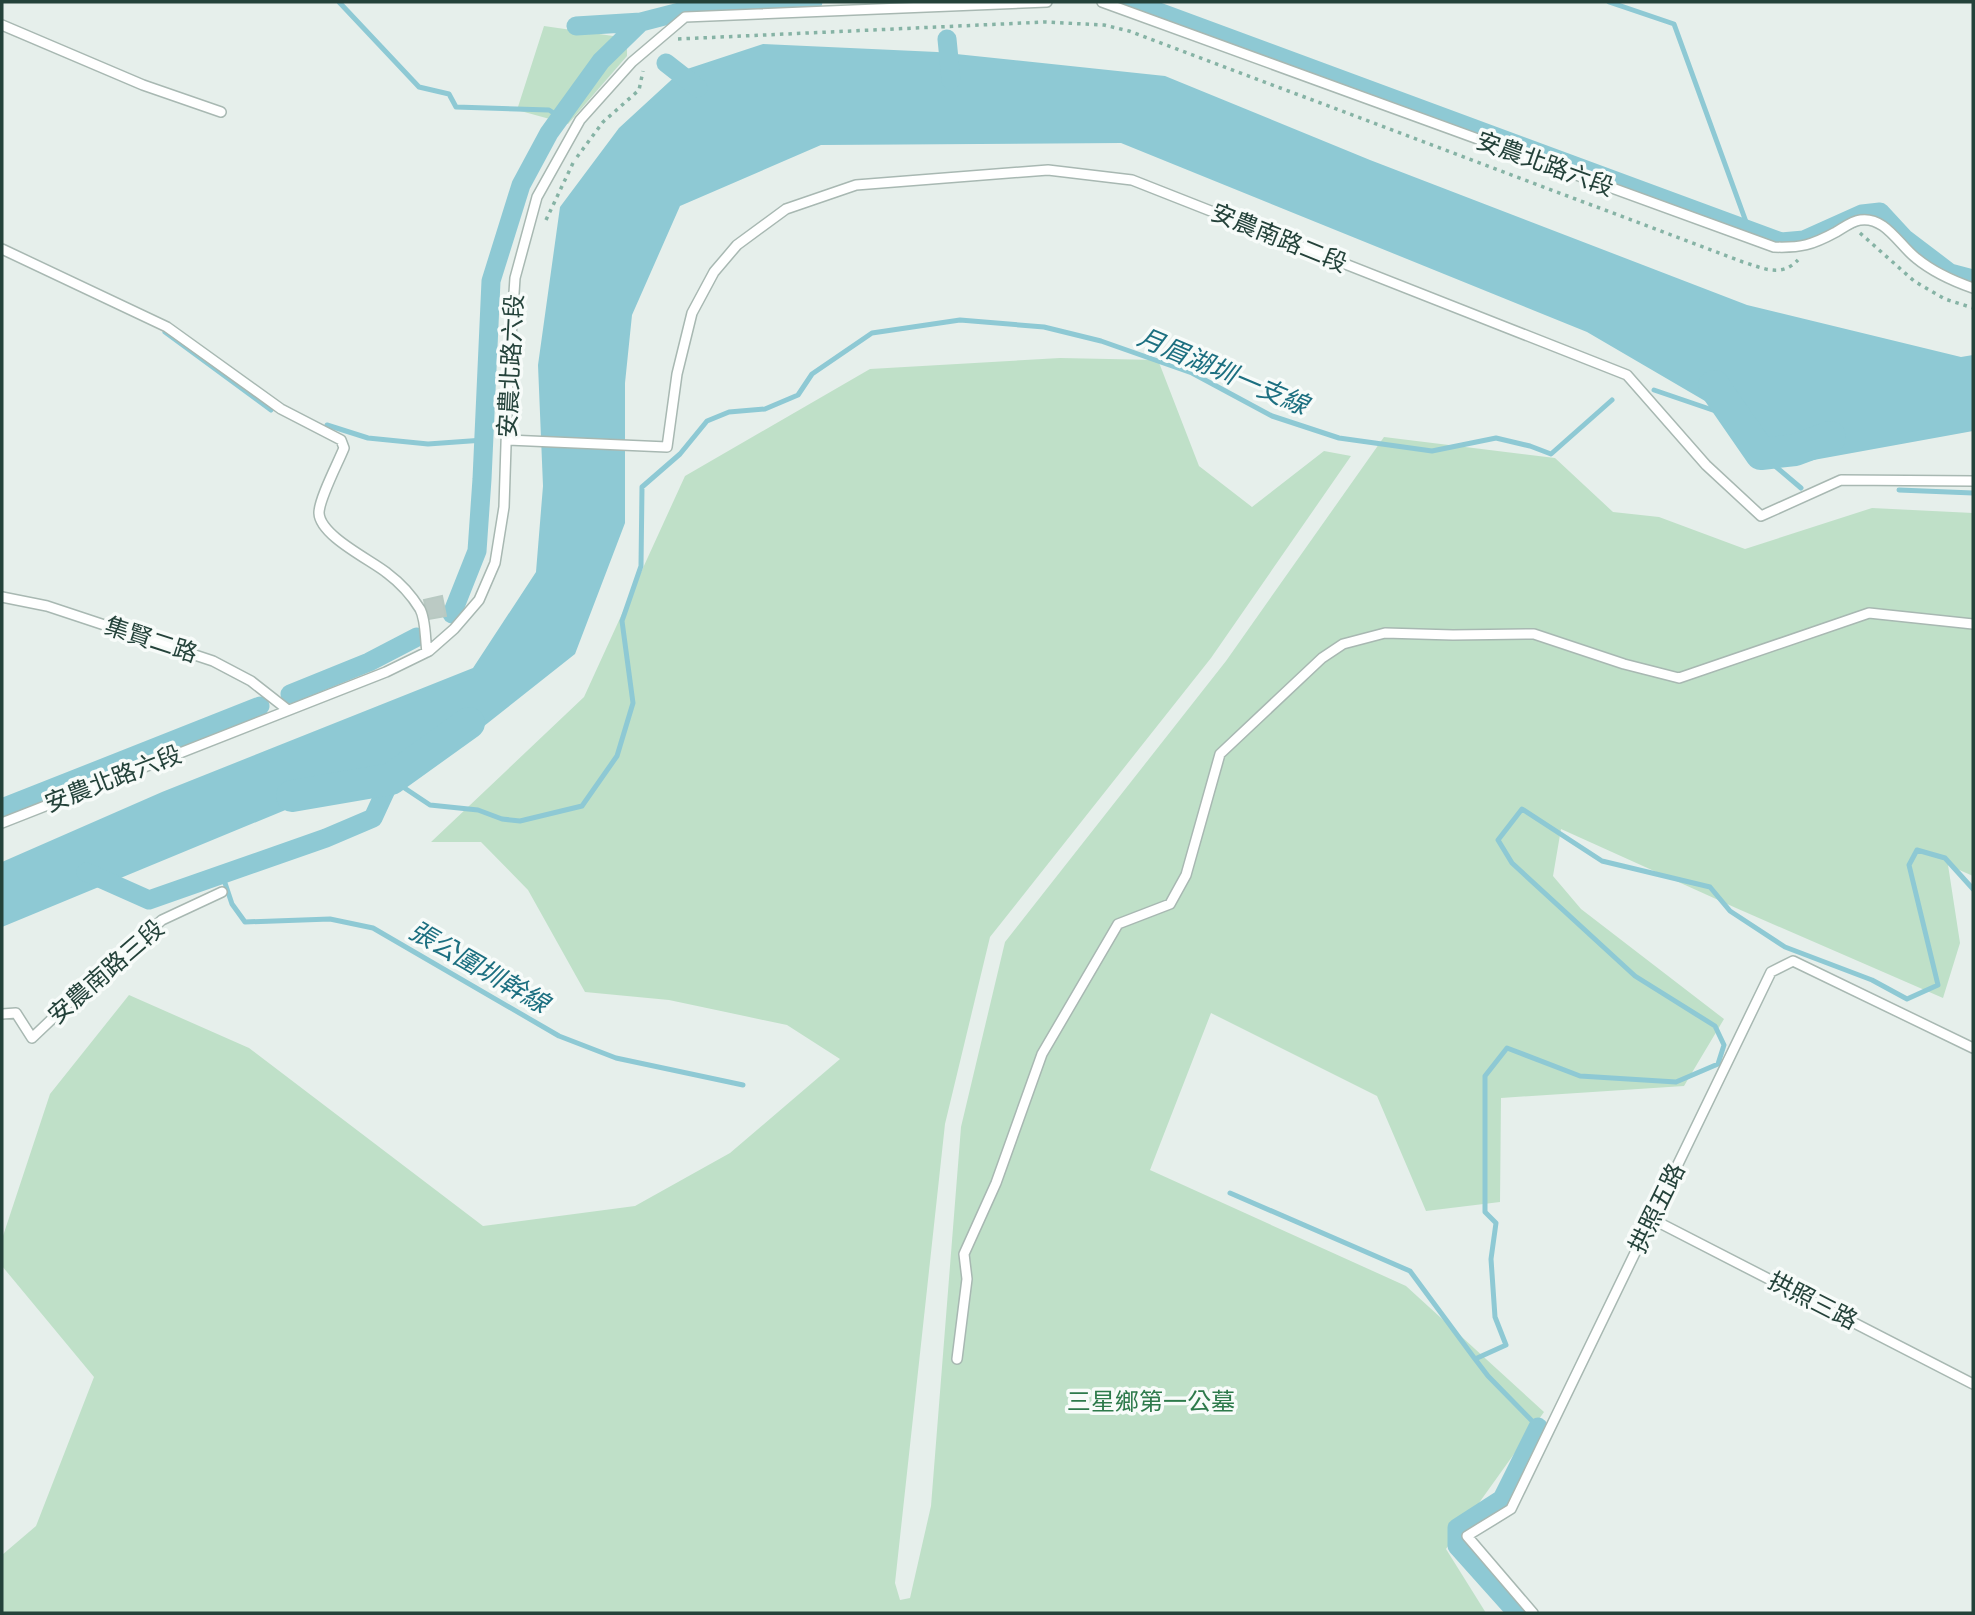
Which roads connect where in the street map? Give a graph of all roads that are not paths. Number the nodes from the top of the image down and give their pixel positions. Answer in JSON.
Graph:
{"nodes":[{"id":1,"x":1047,"y":2,"type":"edge"},
{"id":2,"x":1102,"y":2,"type":"edge"},
{"id":3,"x":2,"y":25,"type":"edge"},
{"id":4,"x":221,"y":112,"type":"dead end"},
{"id":5,"x":2,"y":249,"type":"edge"},
{"id":6,"x":1973,"y":288,"type":"edge"},
{"id":7,"x":508,"y":440,"type":"junction"},
{"id":8,"x":1973,"y":481,"type":"edge"},
{"id":9,"x":2,"y":597,"type":"edge"},
{"id":10,"x":1973,"y":624,"type":"edge"},
{"id":11,"x":427,"y":652,"type":"junction"},
{"id":12,"x":288,"y":710,"type":"junction"},
{"id":13,"x":2,"y":823,"type":"edge"},
{"id":14,"x":222,"y":892,"type":"dead end"},
{"id":15,"x":2,"y":1014,"type":"edge"},
{"id":16,"x":1973,"y":1048,"type":"edge"},
{"id":17,"x":1652,"y":1219,"type":"junction"},
{"id":18,"x":957,"y":1359,"type":"dead end"},
{"id":19,"x":1973,"y":1384,"type":"edge"},
{"id":20,"x":1533,"y":1613,"type":"edge"}],
"edges":[{"from":1,"to":7,"type":"lane","name":"安農北路六段"},
{"from":2,"to":6,"type":"lane","name":"安農北路六段"},
{"from":3,"to":4,"type":"lane"},
{"from":5,"to":11,"type":"lane"},
{"from":7,"to":8,"type":"lane","name":"安農南路二段"},
{"from":7,"to":11,"type":"lane","name":"安農北路六段"},
{"from":9,"to":12,"type":"lane","name":"集賢二路"},
{"from":10,"to":18,"type":"lane"},
{"from":11,"to":12,"type":"lane","name":"安農北路六段"},
{"from":12,"to":13,"type":"lane","name":"安農北路六段"},
{"from":14,"to":15,"type":"lane","name":"安農南路三段"},
{"from":16,"to":17,"type":"lane","name":"拱照五路"},
{"from":17,"to":19,"type":"lane","name":"拱照三路"},
{"from":17,"to":20,"type":"lane","name":"拱照五路"}]}
